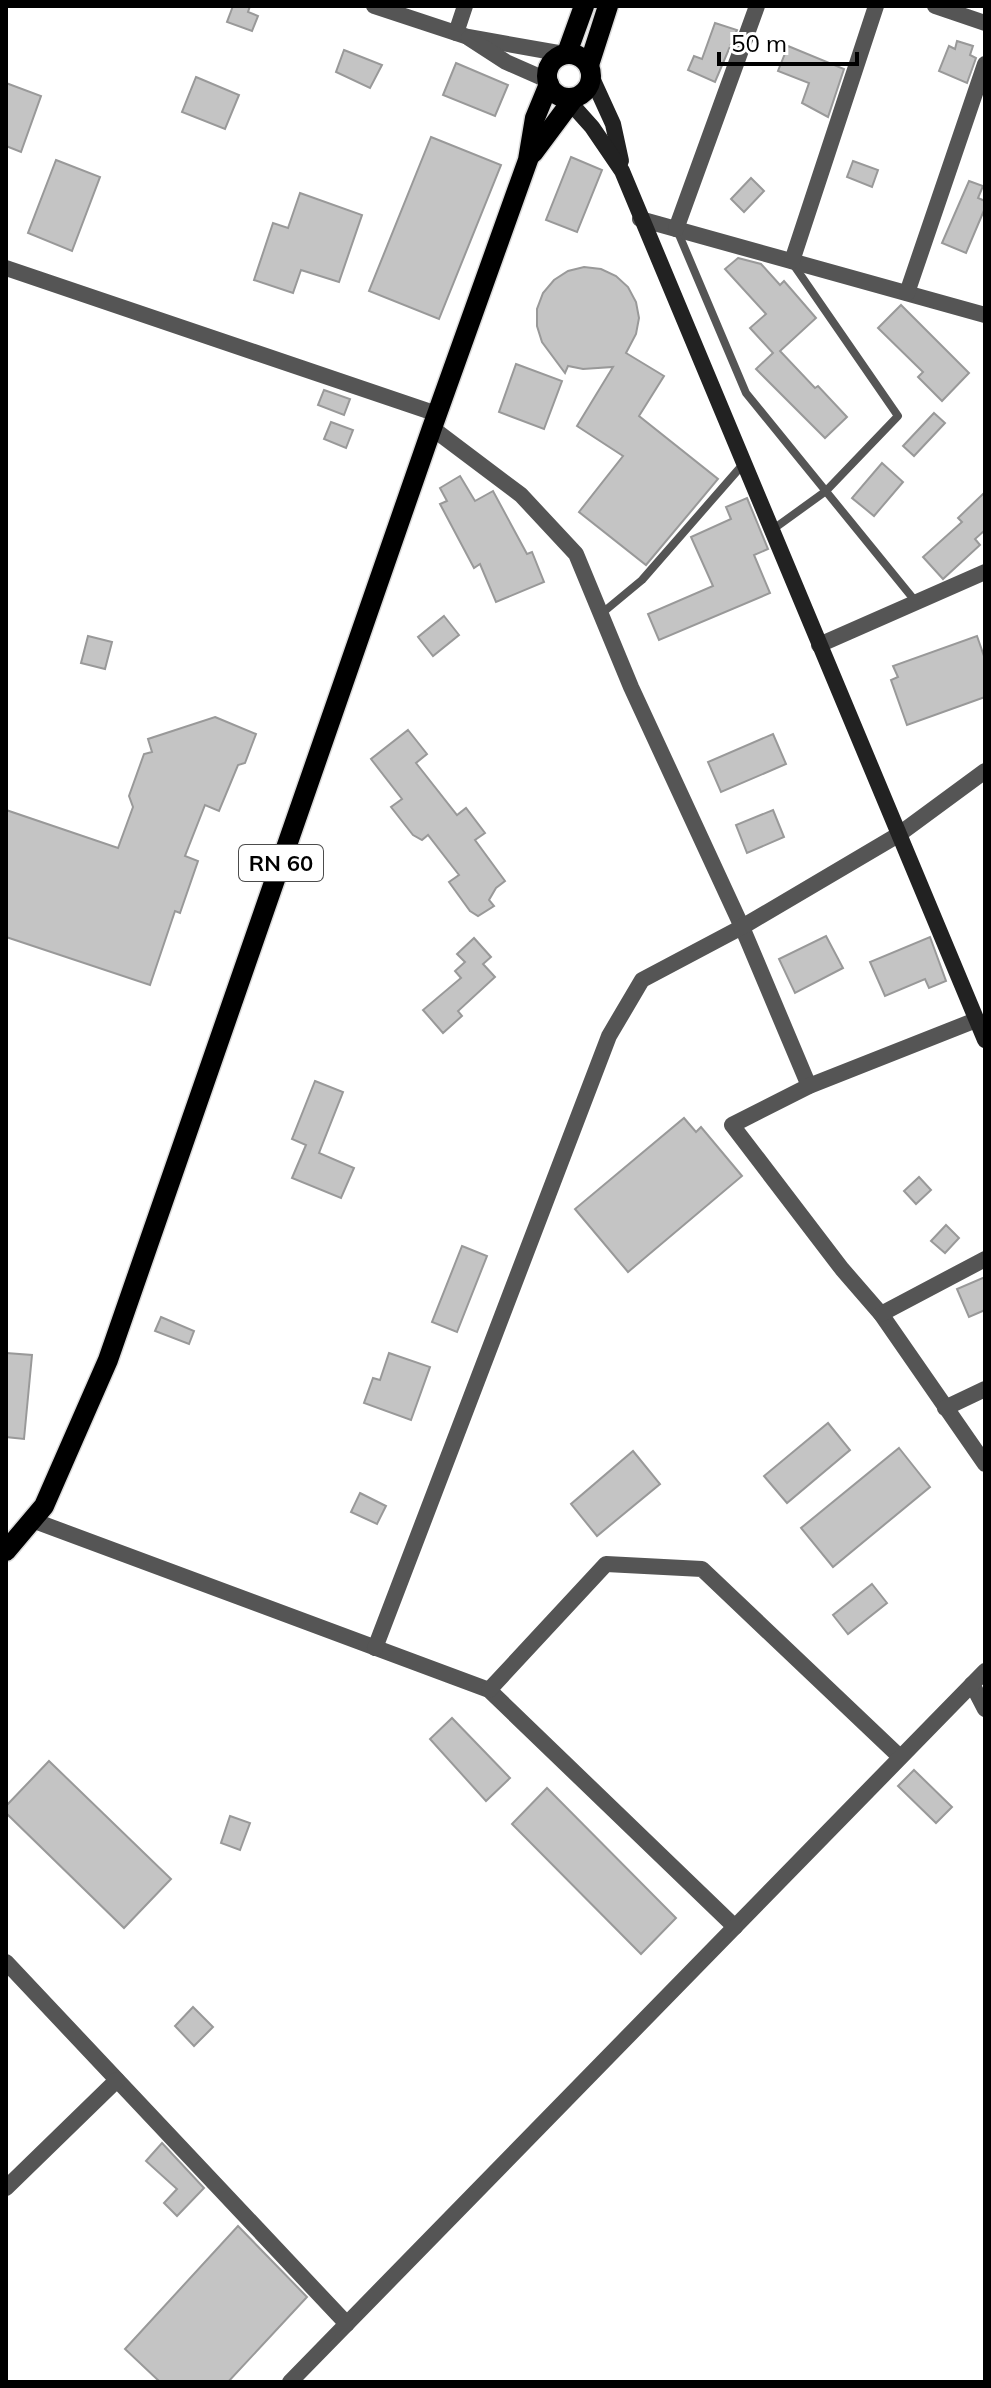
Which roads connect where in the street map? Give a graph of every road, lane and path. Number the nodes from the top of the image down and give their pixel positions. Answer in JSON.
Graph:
{"nodes":[{"id":1,"x":374,"y":6,"type":"edge"},
{"id":2,"x":465,"y":6,"type":"edge"},
{"id":3,"x":584,"y":6,"type":"edge"},
{"id":4,"x":608,"y":6,"type":"edge"},
{"id":5,"x":757,"y":6,"type":"edge"},
{"id":6,"x":876,"y":6,"type":"edge"},
{"id":7,"x":935,"y":6,"type":"edge"},
{"id":8,"x":985,"y":23,"type":"edge"},
{"id":9,"x":462,"y":35,"type":"junction"},
{"id":10,"x":566,"y":53,"type":"junction"},
{"id":11,"x":985,"y":64,"type":"edge"},
{"id":12,"x":591,"y":72,"type":"junction"},
{"id":13,"x":548,"y":82,"type":"junction"},
{"id":14,"x":570,"y":100,"type":"junction"},
{"id":15,"x":978,"y":108,"type":"edge"},
{"id":16,"x":528,"y":160,"type":"junction"},
{"id":17,"x":622,"y":171,"type":"junction"},
{"id":18,"x":640,"y":219,"type":"junction"},
{"id":19,"x":676,"y":229,"type":"junction"},
{"id":20,"x":792,"y":261,"type":"junction"},
{"id":21,"x":6,"y":268,"type":"edge"},
{"id":22,"x":907,"y":293,"type":"junction"},
{"id":23,"x":985,"y":315,"type":"edge"},
{"id":24,"x":434,"y":421,"type":"junction"},
{"id":25,"x":745,"y":462,"type":"junction"},
{"id":26,"x":826,"y":491,"type":"junction"},
{"id":27,"x":772,"y":530,"type":"junction"},
{"id":28,"x":985,"y":572,"type":"edge"},
{"id":29,"x":917,"y":602,"type":"junction"},
{"id":30,"x":600,"y":614,"type":"junction"},
{"id":31,"x":819,"y":645,"type":"junction"},
{"id":32,"x":985,"y":771,"type":"edge"},
{"id":33,"x":898,"y":835,"type":"junction"},
{"id":34,"x":742,"y":927,"type":"junction"},
{"id":35,"x":976,"y":1020,"type":"junction"},
{"id":36,"x":985,"y":1040,"type":"edge"},
{"id":37,"x":809,"y":1086,"type":"junction"},
{"id":38,"x":985,"y":1259,"type":"edge"},
{"id":39,"x":881,"y":1314,"type":"junction"},
{"id":40,"x":985,"y":1389,"type":"edge"},
{"id":41,"x":945,"y":1408,"type":"junction"},
{"id":42,"x":985,"y":1464,"type":"edge"},
{"id":43,"x":32,"y":1520,"type":"junction"},
{"id":44,"x":6,"y":1551,"type":"edge"},
{"id":45,"x":375,"y":1648,"type":"junction"},
{"id":46,"x":985,"y":1671,"type":"edge"},
{"id":47,"x":972,"y":1684,"type":"junction"},
{"id":48,"x":489,"y":1690,"type":"junction"},
{"id":49,"x":985,"y":1709,"type":"edge"},
{"id":50,"x":900,"y":1757,"type":"junction"},
{"id":51,"x":735,"y":1927,"type":"junction"},
{"id":52,"x":6,"y":1962,"type":"edge"},
{"id":53,"x":117,"y":2080,"type":"junction"},
{"id":54,"x":6,"y":2188,"type":"edge"},
{"id":55,"x":347,"y":2324,"type":"junction"},
{"id":56,"x":290,"y":2382,"type":"edge"}],
"edges":[{"from":1,"to":9,"type":"street"},
{"from":2,"to":9,"type":"street"},
{"from":3,"to":10,"type":"main road"},
{"from":4,"to":12,"type":"main road"},
{"from":5,"to":19,"type":"street"},
{"from":6,"to":20,"type":"street"},
{"from":7,"to":8,"type":"street"},
{"from":9,"to":10,"type":"street"},
{"from":9,"to":13,"type":"street"},
{"from":10,"to":12,"type":"main road"},
{"from":10,"to":13,"type":"main road"},
{"from":11,"to":15,"type":"street"},
{"from":12,"to":14,"type":"main road"},
{"from":12,"to":17,"type":"main road"},
{"from":13,"to":14,"type":"main road"},
{"from":13,"to":16,"type":"main road","number":"RN 60"},
{"from":14,"to":16,"type":"main road","number":"RN 60"},
{"from":14,"to":17,"type":"main road"},
{"from":15,"to":22,"type":"street"},
{"from":16,"to":24,"type":"main road","number":"RN 60"},
{"from":17,"to":18,"type":"main road"},
{"from":18,"to":19,"type":"street"},
{"from":18,"to":25,"type":"main road"},
{"from":19,"to":20,"type":"street"},
{"from":19,"to":26,"type":"lane"},
{"from":20,"to":22,"type":"street"},
{"from":20,"to":26,"type":"lane"},
{"from":21,"to":24,"type":"street"},
{"from":22,"to":23,"type":"street"},
{"from":24,"to":30,"type":"street"},
{"from":24,"to":43,"type":"main road","number":"RN 60"},
{"from":25,"to":27,"type":"main road"},
{"from":25,"to":30,"type":"lane"},
{"from":26,"to":27,"type":"lane"},
{"from":26,"to":29,"type":"lane"},
{"from":27,"to":31,"type":"main road"},
{"from":28,"to":29,"type":"street"},
{"from":29,"to":31,"type":"street"},
{"from":30,"to":34,"type":"street"},
{"from":31,"to":33,"type":"main road"},
{"from":32,"to":33,"type":"street"},
{"from":33,"to":34,"type":"street"},
{"from":33,"to":35,"type":"main road"},
{"from":34,"to":37,"type":"street"},
{"from":34,"to":45,"type":"street"},
{"from":35,"to":36,"type":"main road"},
{"from":35,"to":37,"type":"street"},
{"from":37,"to":39,"type":"street"},
{"from":38,"to":39,"type":"street"},
{"from":39,"to":41,"type":"street"},
{"from":40,"to":41,"type":"street"},
{"from":41,"to":42,"type":"street"},
{"from":43,"to":44,"type":"main road","number":"RN 60"},
{"from":43,"to":45,"type":"street"},
{"from":45,"to":48,"type":"street"},
{"from":46,"to":47,"type":"street"},
{"from":47,"to":49,"type":"street"},
{"from":47,"to":50,"type":"street"},
{"from":48,"to":50,"type":"street"},
{"from":48,"to":51,"type":"street"},
{"from":50,"to":51,"type":"street"},
{"from":51,"to":55,"type":"street"},
{"from":52,"to":53,"type":"street"},
{"from":53,"to":54,"type":"street"},
{"from":53,"to":55,"type":"street"},
{"from":55,"to":56,"type":"street"}]}
